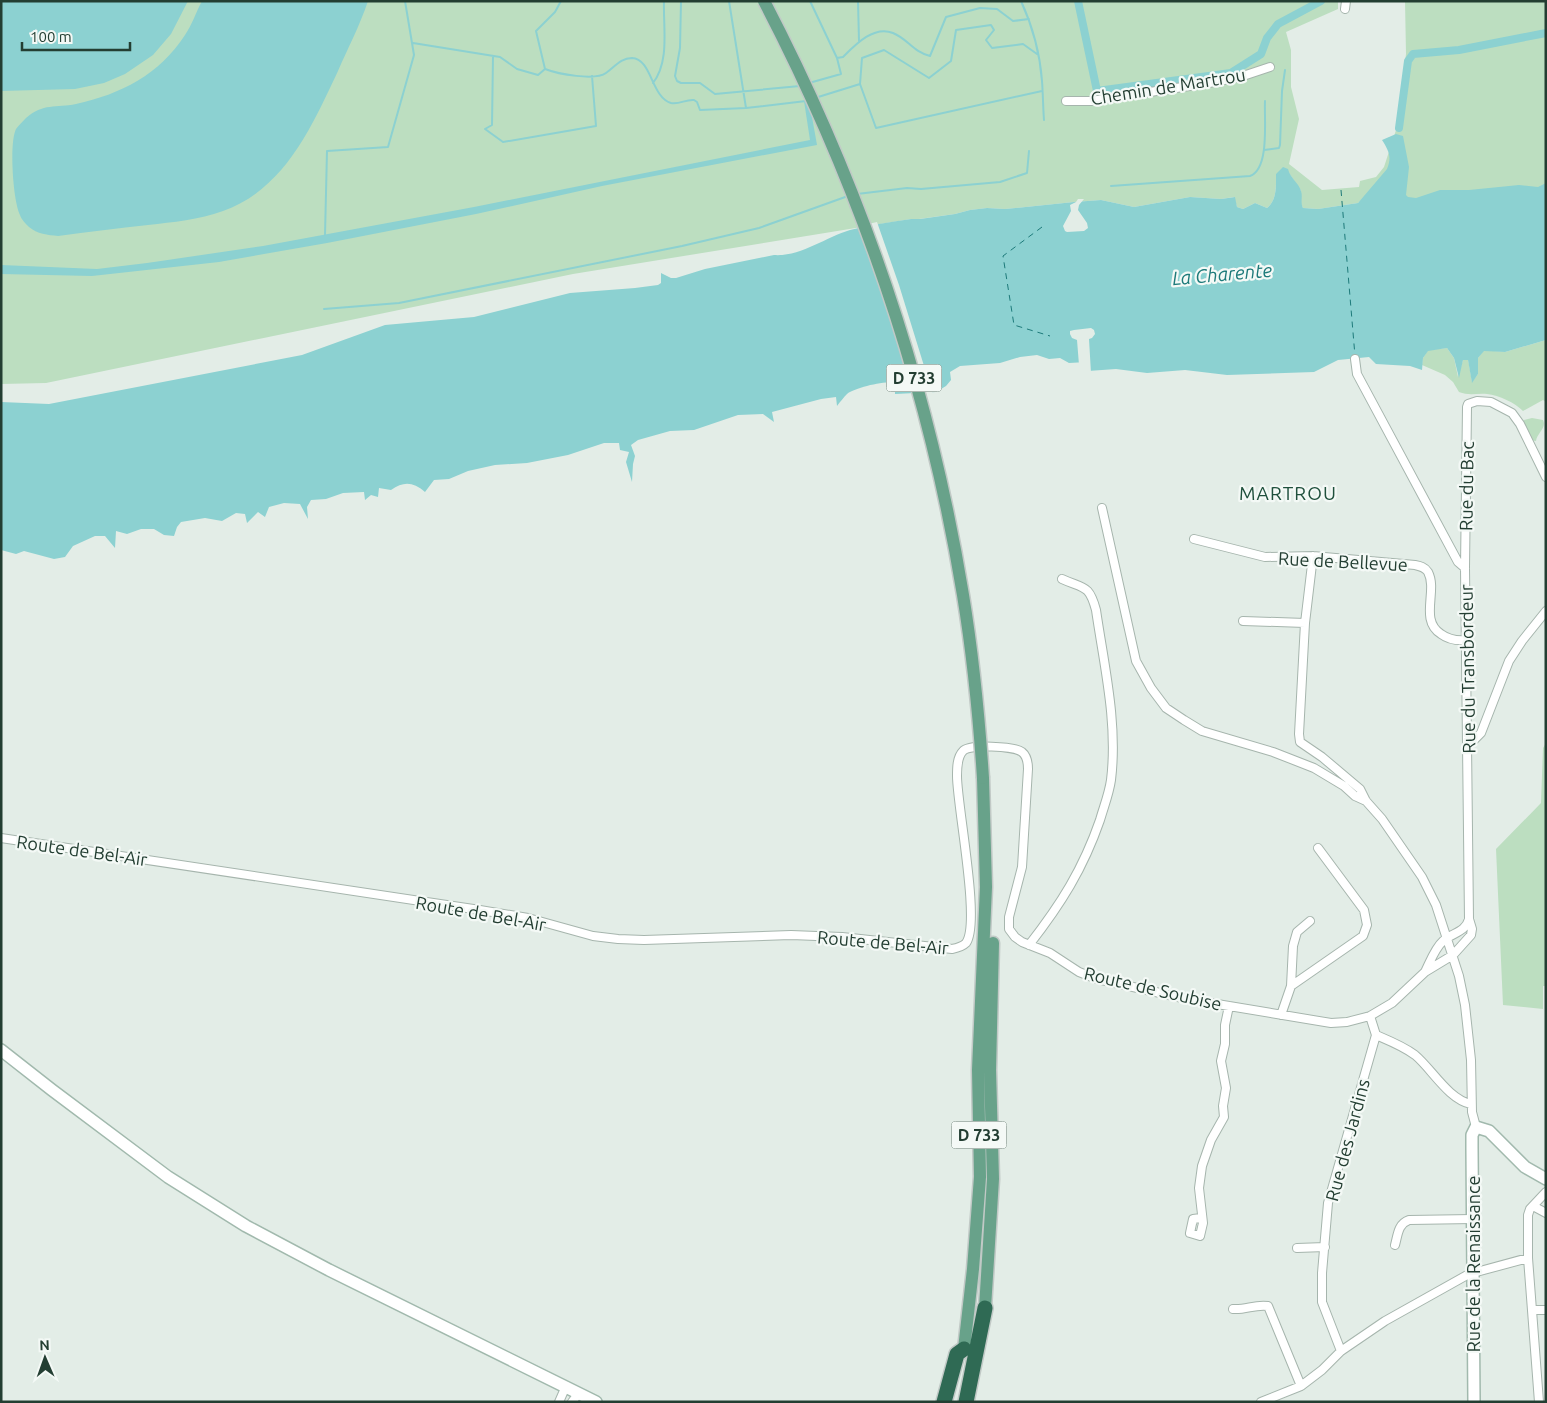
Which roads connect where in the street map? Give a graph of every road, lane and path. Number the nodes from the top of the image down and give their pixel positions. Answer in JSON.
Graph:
{"nodes":[{"id":1,"x":764,"y":1,"type":"edge"},
{"id":2,"x":774,"y":1,"type":"edge"},
{"id":3,"x":1270,"y":67,"type":"dead end"},
{"id":4,"x":1066,"y":101,"type":"dead end"},
{"id":5,"x":1355,"y":359,"type":"dead end"},
{"id":6,"x":1546,"y":477,"type":"edge"},
{"id":7,"x":1102,"y":508,"type":"dead end"},
{"id":8,"x":1194,"y":538,"type":"dead end"},
{"id":9,"x":1313,"y":556,"type":"junction"},
{"id":10,"x":1465,"y":568,"type":"junction"},
{"id":11,"x":1062,"y":579,"type":"dead end"},
{"id":12,"x":1546,"y":611,"type":"edge"},
{"id":13,"x":1243,"y":621,"type":"dead end"},
{"id":14,"x":1306,"y":623,"type":"junction"},
{"id":15,"x":1467,"y":640,"type":"junction"},
{"id":16,"x":1468,"y":746,"type":"junction"},
{"id":17,"x":987,"y":778,"type":"junction"},
{"id":18,"x":1366,"y":801,"type":"junction"},
{"id":19,"x":1,"y":838,"type":"edge"},
{"id":20,"x":1318,"y":848,"type":"dead end"},
{"id":21,"x":1469,"y":919,"type":"junction"},
{"id":22,"x":1310,"y":921,"type":"dead end"},
{"id":23,"x":1448,"y":938,"type":"junction"},
{"id":24,"x":1029,"y":944,"type":"junction"},
{"id":25,"x":963,"y":945,"type":"joint"},
{"id":26,"x":1453,"y":955,"type":"junction"},
{"id":27,"x":1425,"y":972,"type":"junction"},
{"id":28,"x":1291,"y":986,"type":"junction"},
{"id":29,"x":1229,"y":1006,"type":"junction"},
{"id":30,"x":1282,"y":1015,"type":"junction"},
{"id":31,"x":1370,"y":1016,"type":"junction"},
{"id":32,"x":1376,"y":1035,"type":"junction"},
{"id":33,"x":1,"y":1050,"type":"edge"},
{"id":34,"x":1471,"y":1104,"type":"junction"},
{"id":35,"x":1476,"y":1127,"type":"junction"},
{"id":36,"x":1546,"y":1179,"type":"edge"},
{"id":37,"x":1546,"y":1192,"type":"edge"},
{"id":38,"x":1533,"y":1206,"type":"junction"},
{"id":39,"x":1546,"y":1213,"type":"edge"},
{"id":40,"x":1201,"y":1218,"type":"dead end"},
{"id":41,"x":1473,"y":1219,"type":"junction"},
{"id":42,"x":1395,"y":1245,"type":"dead end"},
{"id":43,"x":1325,"y":1247,"type":"junction"},
{"id":44,"x":1297,"y":1248,"type":"dead end"},
{"id":45,"x":1528,"y":1258,"type":"junction"},
{"id":46,"x":1473,"y":1272,"type":"junction"},
{"id":47,"x":985,"y":1308,"type":"junction"},
{"id":48,"x":1233,"y":1309,"type":"dead end"},
{"id":49,"x":1532,"y":1310,"type":"junction"},
{"id":50,"x":1546,"y":1310,"type":"edge"},
{"id":51,"x":964,"y":1349,"type":"junction"},
{"id":52,"x":1341,"y":1351,"type":"junction"},
{"id":53,"x":566,"y":1386,"type":"junction"},
{"id":54,"x":1301,"y":1386,"type":"junction"},
{"id":55,"x":576,"y":1397,"type":"edge"},
{"id":56,"x":559,"y":1402,"type":"edge"},
{"id":57,"x":596,"y":1402,"type":"edge"},
{"id":58,"x":944,"y":1402,"type":"edge"},
{"id":59,"x":954,"y":1402,"type":"edge"},
{"id":60,"x":966,"y":1402,"type":"edge"},
{"id":61,"x":976,"y":1402,"type":"edge"},
{"id":62,"x":1261,"y":1402,"type":"edge"},
{"id":63,"x":1474,"y":1402,"type":"edge"},
{"id":64,"x":1539,"y":1402,"type":"edge"}],
"edges":[{"from":1,"to":17,"type":"main road","number":"D 733","bridge":true},
{"from":2,"to":17,"type":"main road","number":"D 733"},
{"from":3,"to":4,"type":"street","name":"Chemin de Martrou"},
{"from":5,"to":10,"type":"street","name":"Rue du Transbordeur"},
{"from":6,"to":10,"type":"street","name":"Rue du Bac"},
{"from":7,"to":18,"type":"street"},
{"from":8,"to":9,"type":"street","name":"Rue de Bellevue"},
{"from":9,"to":14,"type":"street"},
{"from":9,"to":15,"type":"street","name":"Rue de Bellevue"},
{"from":10,"to":15,"type":"street","name":"Rue du Transbordeur"},
{"from":11,"to":24,"type":"street"},
{"from":12,"to":16,"type":"street"},
{"from":13,"to":14,"type":"street"},
{"from":14,"to":18,"type":"street"},
{"from":15,"to":16,"type":"street","name":"Rue du Transbordeur"},
{"from":16,"to":21,"type":"street","name":"Rue du Transbordeur"},
{"from":17,"to":47,"type":"main road","number":"D 733"},
{"from":17,"to":51,"type":"main road","number":"D 733"},
{"from":18,"to":23,"type":"street"},
{"from":19,"to":25,"type":"street","name":"Route de Bel-Air"},
{"from":20,"to":28,"type":"street"},
{"from":21,"to":23,"type":"street","name":"Rue du Transbordeur"},
{"from":21,"to":26,"type":"street","name":"Rue du Transbordeur"},
{"from":22,"to":28,"type":"street"},
{"from":23,"to":26,"type":"street"},
{"from":23,"to":27,"type":"street","name":"Rue du Transbordeur"},
{"from":24,"to":25,"type":"street","name":"Route de Soubise"},
{"from":24,"to":29,"type":"street","name":"Route de Soubise"},
{"from":26,"to":27,"type":"street","name":"Rue du Transbordeur"},
{"from":26,"to":34,"type":"street"},
{"from":27,"to":31,"type":"street","name":"Rue du Transbordeur"},
{"from":28,"to":30,"type":"street"},
{"from":29,"to":30,"type":"street","name":"Route de Soubise"},
{"from":29,"to":40,"type":"street"},
{"from":30,"to":31,"type":"street","name":"Route de Soubise"},
{"from":31,"to":32,"type":"street"},
{"from":32,"to":34,"type":"street"},
{"from":32,"to":43,"type":"street","name":"Rue des Jardins"},
{"from":33,"to":53,"type":"main road"},
{"from":34,"to":35,"type":"street"},
{"from":35,"to":36,"type":"main road"},
{"from":35,"to":41,"type":"main road","name":"Rue de la Renaissance"},
{"from":37,"to":38,"type":"street"},
{"from":38,"to":39,"type":"street"},
{"from":38,"to":45,"type":"street"},
{"from":41,"to":42,"type":"street"},
{"from":41,"to":46,"type":"main road","name":"Rue de la Renaissance"},
{"from":43,"to":44,"type":"street"},
{"from":43,"to":52,"type":"street","name":"Rue des Jardins"},
{"from":45,"to":46,"type":"street"},
{"from":45,"to":49,"type":"street"},
{"from":46,"to":52,"type":"street"},
{"from":46,"to":63,"type":"main road","name":"Rue de la Renaissance"},
{"from":47,"to":60,"type":"highway","number":"D 733"},
{"from":47,"to":61,"type":"highway"},
{"from":48,"to":54,"type":"street"},
{"from":49,"to":50,"type":"street"},
{"from":49,"to":64,"type":"street"},
{"from":51,"to":58,"type":"highway"},
{"from":51,"to":59,"type":"highway","number":"D 733"},
{"from":52,"to":54,"type":"street"},
{"from":53,"to":55,"type":"main road"},
{"from":53,"to":56,"type":"street"},
{"from":54,"to":62,"type":"street"},
{"from":55,"to":57,"type":"main road"}]}
